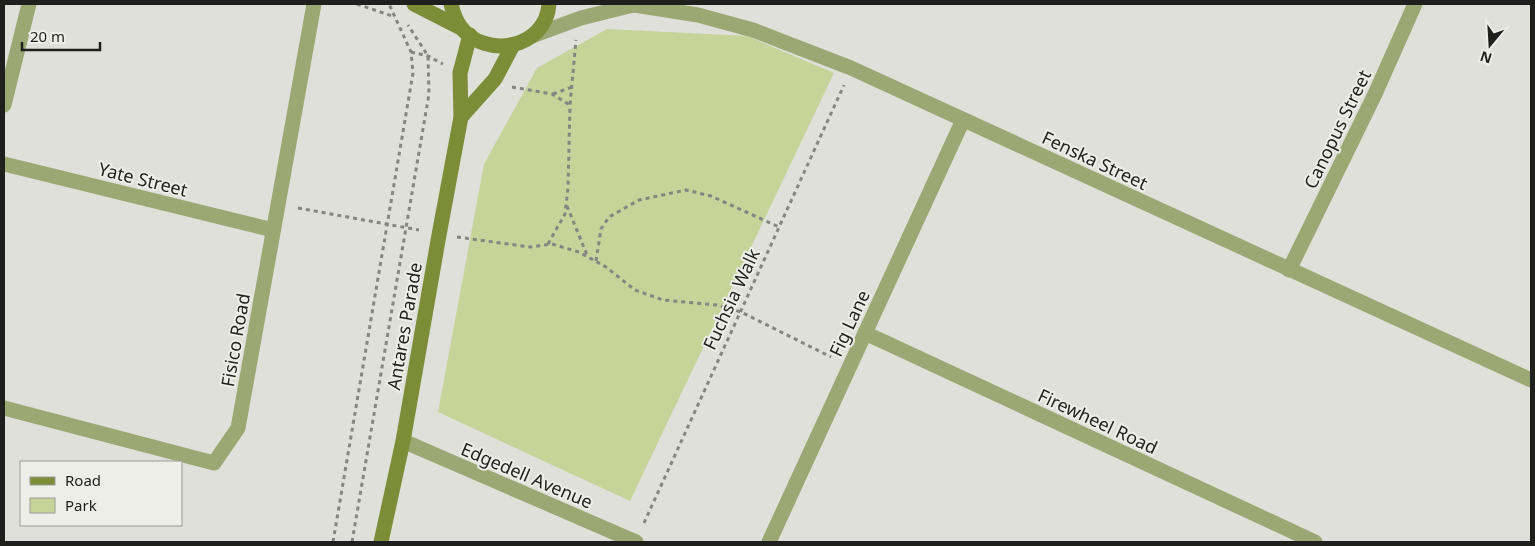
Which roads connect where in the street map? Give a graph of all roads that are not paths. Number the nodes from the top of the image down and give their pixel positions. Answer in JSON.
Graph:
{"nodes":[{"id":1,"x":29,"y":4,"type":"edge"},
{"id":2,"x":314,"y":4,"type":"edge"},
{"id":3,"x":414,"y":4,"type":"edge"},
{"id":4,"x":452,"y":4,"type":"edge"},
{"id":5,"x":549,"y":4,"type":"edge"},
{"id":6,"x":1415,"y":4,"type":"edge"},
{"id":7,"x":631,"y":5,"type":"edge"},
{"id":8,"x":465,"y":31,"type":"junction"},
{"id":9,"x":532,"y":36,"type":"junction"},
{"id":10,"x":513,"y":45,"type":"junction"},
{"id":11,"x":4,"y":105,"type":"edge"},
{"id":12,"x":461,"y":117,"type":"junction"},
{"id":13,"x":962,"y":120,"type":"junction"},
{"id":14,"x":4,"y":164,"type":"edge"},
{"id":15,"x":274,"y":230,"type":"junction"},
{"id":16,"x":1289,"y":270,"type":"junction"},
{"id":17,"x":864,"y":333,"type":"junction"},
{"id":18,"x":1531,"y":380,"type":"edge"},
{"id":19,"x":4,"y":408,"type":"edge"},
{"id":20,"x":403,"y":441,"type":"junction"},
{"id":21,"x":381,"y":542,"type":"edge"},
{"id":22,"x":636,"y":542,"type":"edge"},
{"id":23,"x":769,"y":542,"type":"edge"},
{"id":24,"x":1315,"y":542,"type":"edge"}],
"edges":[{"from":1,"to":11,"type":"street"},
{"from":2,"to":15,"type":"street","name":"Fisico Road"},
{"from":3,"to":8,"type":"street"},
{"from":4,"to":8,"type":"street"},
{"from":5,"to":9,"type":"street"},
{"from":6,"to":16,"type":"street","name":"Canopus Street"},
{"from":7,"to":9,"type":"street"},
{"from":7,"to":13,"type":"street","name":"Fenska Street"},
{"from":8,"to":10,"type":"street"},
{"from":8,"to":12,"type":"street","name":"Antares Parade"},
{"from":9,"to":10,"type":"street"},
{"from":10,"to":12,"type":"street"},
{"from":12,"to":20,"type":"street","name":"Antares Parade"},
{"from":13,"to":16,"type":"street","name":"Fenska Street"},
{"from":13,"to":17,"type":"street","name":"Fig Lane"},
{"from":14,"to":15,"type":"street","name":"Yate Street"},
{"from":15,"to":19,"type":"street","name":"Fisico Road"},
{"from":16,"to":18,"type":"street","name":"Fenska Street"},
{"from":17,"to":23,"type":"street","name":"Fig Lane"},
{"from":17,"to":24,"type":"street","name":"Firewheel Road"},
{"from":20,"to":21,"type":"street","name":"Antares Parade"},
{"from":20,"to":22,"type":"street","name":"Edgedell Avenue"}]}
